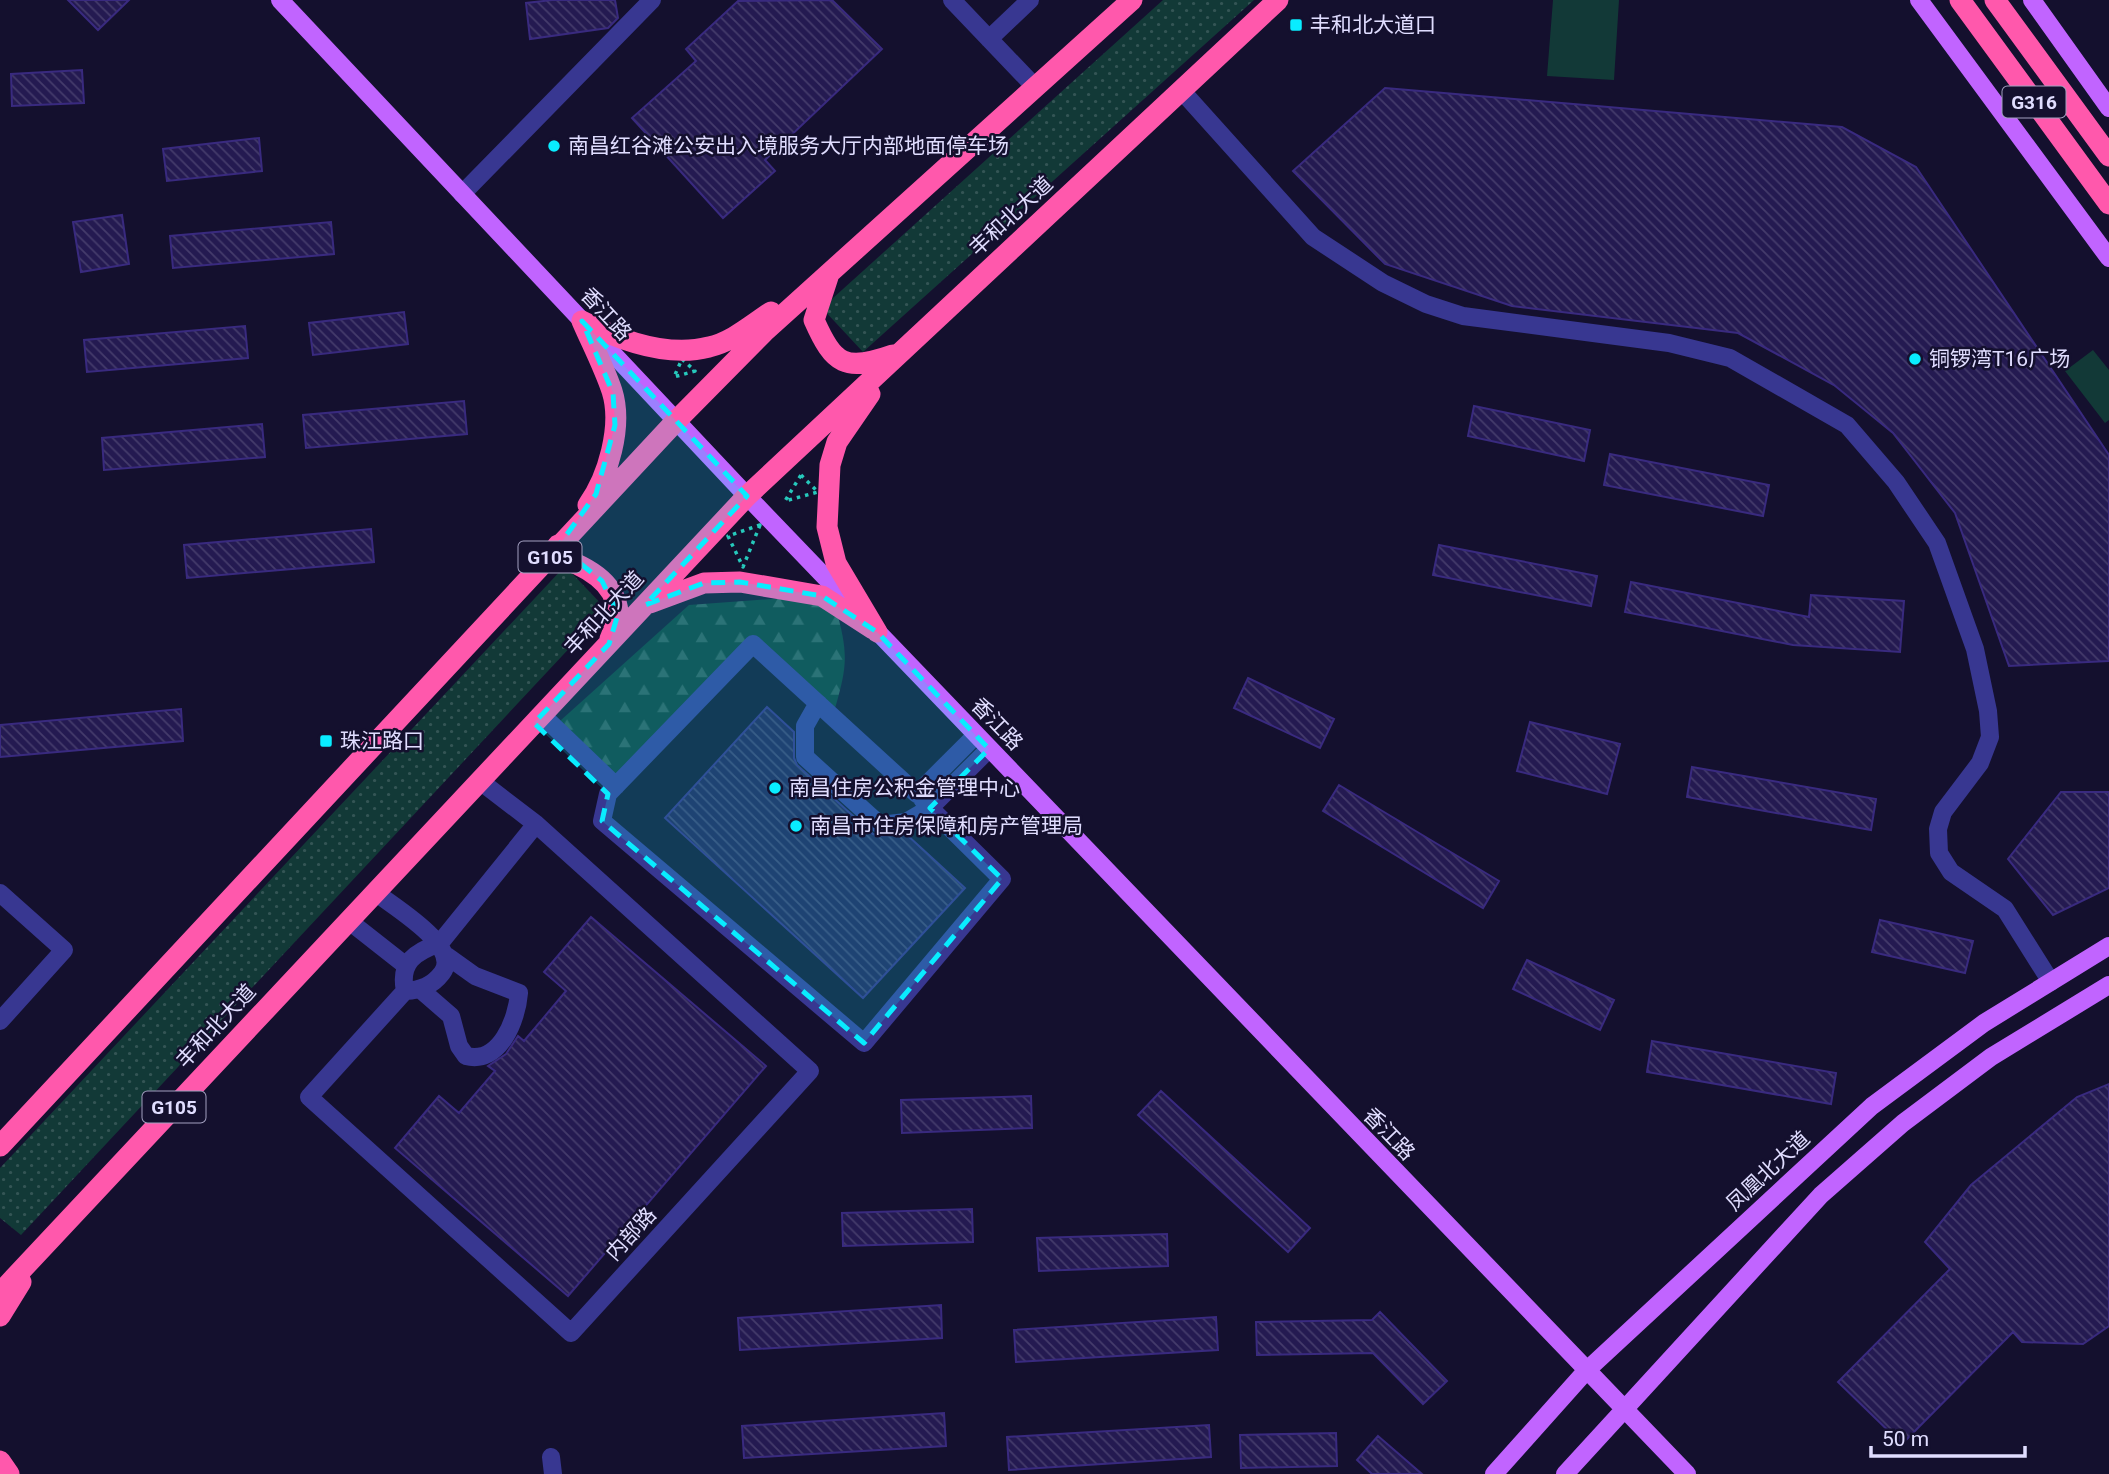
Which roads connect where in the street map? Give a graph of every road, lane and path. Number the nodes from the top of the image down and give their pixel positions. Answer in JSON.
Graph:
{"nodes":[{"id":1,"x":280,"y":0,"type":"edge"},
{"id":2,"x":652,"y":0,"type":"edge"},
{"id":3,"x":952,"y":0,"type":"edge"},
{"id":4,"x":1030,"y":0,"type":"edge"},
{"id":5,"x":1132,"y":0,"type":"edge"},
{"id":6,"x":1278,"y":0,"type":"edge"},
{"id":7,"x":1919,"y":0,"type":"edge"},
{"id":8,"x":1960,"y":0,"type":"edge"},
{"id":9,"x":1995,"y":0,"type":"edge"},
{"id":10,"x":2032,"y":0,"type":"edge"},
{"id":11,"x":989,"y":39,"type":"junction"},
{"id":12,"x":1035,"y":87,"type":"junction"},
{"id":13,"x":1181,"y":90,"type":"junction"},
{"id":14,"x":2109,"y":108,"type":"edge"},
{"id":15,"x":2109,"y":156,"type":"edge"},
{"id":16,"x":462,"y":194,"type":"junction"},
{"id":17,"x":2109,"y":204,"type":"edge"},
{"id":18,"x":2109,"y":258,"type":"edge"},
{"id":19,"x":830,"y":272,"type":"junction"},
{"id":20,"x":582,"y":321,"type":"junction"},
{"id":21,"x":901,"y":353,"type":"junction"},
{"id":22,"x":676,"y":421,"type":"junction"},
{"id":23,"x":747,"y":496,"type":"junction"},
{"id":24,"x":785,"y":501,"type":"joint"},
{"id":25,"x":552,"y":555,"type":"junction"},
{"id":26,"x":743,"y":567,"type":"joint"},
{"id":27,"x":645,"y":605,"type":"junction"},
{"id":28,"x":877,"y":632,"type":"junction"},
{"id":29,"x":609,"y":644,"type":"junction"},
{"id":30,"x":818,"y":703,"type":"junction"},
{"id":31,"x":538,"y":719,"type":"junction"},
{"id":32,"x":976,"y":735,"type":"junction"},
{"id":33,"x":989,"y":749,"type":"junction"},
{"id":34,"x":480,"y":781,"type":"junction"},
{"id":35,"x":612,"y":790,"type":"junction"},
{"id":36,"x":917,"y":794,"type":"junction"},
{"id":37,"x":930,"y":808,"type":"junction"},
{"id":38,"x":536,"y":824,"type":"junction"},
{"id":39,"x":376,"y":892,"type":"junction"},
{"id":40,"x":0,"y":893,"type":"edge"},
{"id":41,"x":349,"y":921,"type":"junction"},
{"id":42,"x":2109,"y":946,"type":"edge"},
{"id":43,"x":444,"y":950,"type":"junction"},
{"id":44,"x":405,"y":965,"type":"junction"},
{"id":45,"x":2051,"y":982,"type":"junction"},
{"id":46,"x":2109,"y":985,"type":"edge"},
{"id":47,"x":413,"y":990,"type":"junction"},
{"id":48,"x":0,"y":1021,"type":"edge"},
{"id":49,"x":0,"y":1146,"type":"edge"},
{"id":50,"x":41,"y":1249,"type":"junction"},
{"id":51,"x":0,"y":1270,"type":"edge"},
{"id":52,"x":0,"y":1293,"type":"edge"},
{"id":53,"x":0,"y":1316,"type":"edge"},
{"id":54,"x":1586,"y":1371,"type":"junction"},
{"id":55,"x":1624,"y":1410,"type":"junction"},
{"id":56,"x":0,"y":1461,"type":"edge"},
{"id":57,"x":9,"y":1474,"type":"edge"},
{"id":58,"x":1494,"y":1474,"type":"edge"},
{"id":59,"x":1565,"y":1474,"type":"edge"},
{"id":60,"x":1688,"y":1474,"type":"edge"}],
"edges":[{"from":1,"to":16,"type":"main road","name":"香江路"},
{"from":2,"to":16,"type":"street"},
{"from":3,"to":11,"type":"street"},
{"from":4,"to":11,"type":"street"},
{"from":5,"to":12,"type":"highway","number":"G105"},
{"from":6,"to":13,"type":"highway","name":"丰和北大道","number":"G105"},
{"from":7,"to":18,"type":"main road"},
{"from":8,"to":17,"type":"highway","number":"G316"},
{"from":9,"to":15,"type":"highway","number":"G316"},
{"from":10,"to":14,"type":"main road"},
{"from":11,"to":12,"type":"street"},
{"from":12,"to":19,"type":"highway","number":"G105"},
{"from":13,"to":21,"type":"highway","name":"丰和北大道","number":"G105"},
{"from":13,"to":45,"type":"street"},
{"from":16,"to":20,"type":"main road","name":"香江路"},
{"from":19,"to":20,"type":"highway"},
{"from":19,"to":21,"type":"highway"},
{"from":19,"to":22,"type":"highway","number":"G105"},
{"from":20,"to":22,"type":"main road","name":"香江路"},
{"from":20,"to":25,"type":"highway"},
{"from":21,"to":23,"type":"highway","name":"丰和北大道","number":"G105"},
{"from":21,"to":28,"type":"highway"},
{"from":22,"to":23,"type":"main road","name":"香江路"},
{"from":22,"to":25,"type":"highway","number":"G105"},
{"from":23,"to":27,"type":"highway","name":"丰和北大道","number":"G105"},
{"from":23,"to":28,"type":"main road","name":"香江路"},
{"from":24,"to":24,"type":"path"},
{"from":25,"to":29,"type":"highway"},
{"from":25,"to":49,"type":"highway","number":"G105"},
{"from":26,"to":26,"type":"path"},
{"from":27,"to":28,"type":"highway"},
{"from":27,"to":29,"type":"highway","name":"丰和北大道","number":"G105"},
{"from":28,"to":32,"type":"main road","name":"香江路"},
{"from":29,"to":31,"type":"highway","name":"丰和北大道","number":"G105"},
{"from":30,"to":35,"type":"street"},
{"from":30,"to":36,"type":"street"},
{"from":30,"to":37,"type":"street"},
{"from":31,"to":34,"type":"highway","name":"丰和北大道","number":"G105"},
{"from":31,"to":35,"type":"street"},
{"from":32,"to":33,"type":"main road","name":"香江路"},
{"from":32,"to":36,"type":"street"},
{"from":33,"to":37,"type":"street"},
{"from":33,"to":54,"type":"main road","name":"香江路"},
{"from":34,"to":38,"type":"street","name":"内部路"},
{"from":34,"to":39,"type":"highway","name":"丰和北大道","number":"G105"},
{"from":35,"to":37,"type":"street"},
{"from":36,"to":37,"type":"street"},
{"from":38,"to":43,"type":"street"},
{"from":38,"to":47,"type":"street","name":"内部路"},
{"from":39,"to":41,"type":"highway","name":"丰和北大道","number":"G105"},
{"from":39,"to":43,"type":"street"},
{"from":40,"to":48,"type":"street"},
{"from":41,"to":44,"type":"street"},
{"from":41,"to":50,"type":"highway","name":"丰和北大道","number":"G105"},
{"from":42,"to":45,"type":"main road","name":"凤凰北大道"},
{"from":43,"to":44,"type":"street"},
{"from":43,"to":47,"type":"street"},
{"from":43,"to":47,"type":"street"},
{"from":44,"to":47,"type":"street"},
{"from":45,"to":54,"type":"main road","name":"凤凰北大道"},
{"from":46,"to":55,"type":"main road"},
{"from":50,"to":51,"type":"highway"},
{"from":50,"to":52,"type":"highway","name":"丰和北大道","number":"G105"},
{"from":50,"to":53,"type":"highway"},
{"from":54,"to":55,"type":"main road","name":"香江路"},
{"from":54,"to":58,"type":"main road","name":"凤凰北大道"},
{"from":55,"to":59,"type":"main road"},
{"from":55,"to":60,"type":"main road","name":"香江路"},
{"from":56,"to":57,"type":"highway"}]}
